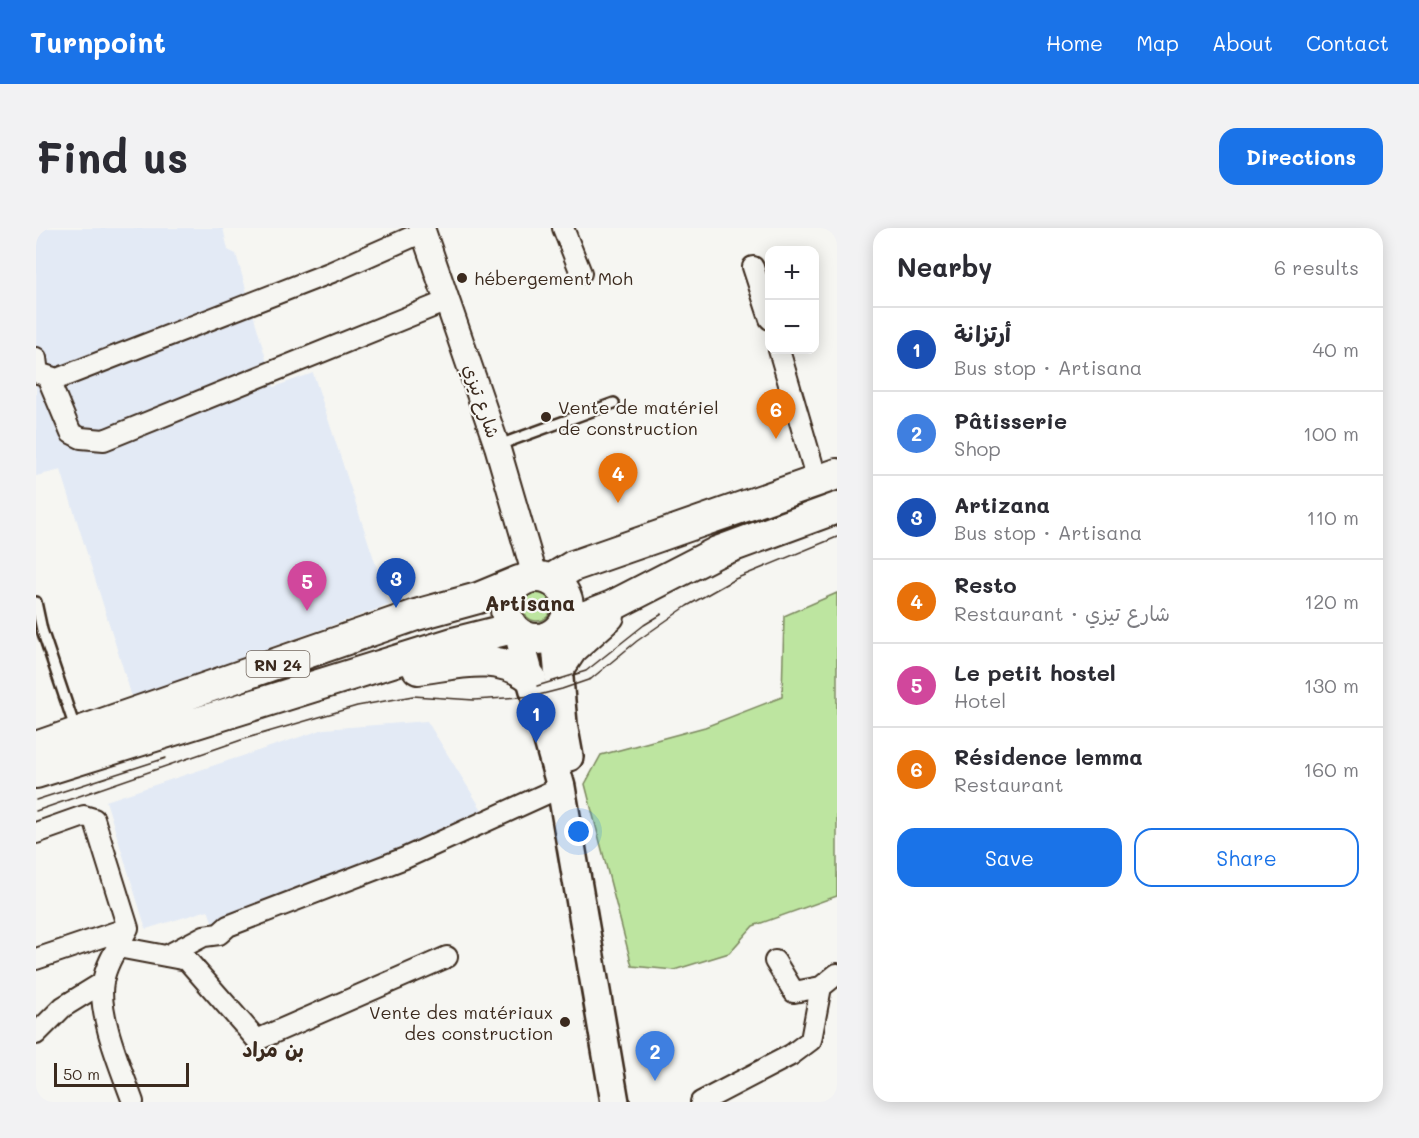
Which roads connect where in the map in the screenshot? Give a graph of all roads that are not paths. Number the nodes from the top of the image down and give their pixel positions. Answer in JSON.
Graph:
{"nodes":[{"id":1,"x":563,"y":228,"type":"edge"},
{"id":2,"x":423,"y":230,"type":"edge"},
{"id":3,"x":753,"y":267,"type":"dead end"},
{"id":4,"x":581,"y":273,"type":"dead end"},
{"id":5,"x":447,"y":301,"type":"junction"},
{"id":6,"x":765,"y":304,"type":"edge"},
{"id":7,"x":781,"y":354,"type":"edge"},
{"id":8,"x":36,"y":358,"type":"edge"},
{"id":9,"x":47,"y":376,"type":"junction"},
{"id":10,"x":614,"y":403,"type":"dead end"},
{"id":11,"x":497,"y":446,"type":"junction"},
{"id":12,"x":827,"y":477,"type":"edge"},
{"id":13,"x":837,"y":508,"type":"edge"},
{"id":14,"x":535,"y":579,"type":"junction"},
{"id":15,"x":631,"y":597,"type":"junction"},
{"id":16,"x":36,"y":602,"type":"edge"},
{"id":17,"x":559,"y":629,"type":"junction"},
{"id":18,"x":516,"y":631,"type":"junction"},
{"id":19,"x":560,"y":667,"type":"junction"},
{"id":20,"x":531,"y":678,"type":"junction"},
{"id":21,"x":343,"y":679,"type":"junction"},
{"id":22,"x":77,"y":733,"type":"junction"},
{"id":23,"x":36,"y":747,"type":"edge"},
{"id":24,"x":36,"y":773,"type":"edge"},
{"id":25,"x":561,"y":787,"type":"junction"},
{"id":26,"x":36,"y":833,"type":"edge"},
{"id":27,"x":128,"y":928,"type":"junction"},
{"id":28,"x":66,"y":949,"type":"junction"},
{"id":29,"x":115,"y":953,"type":"junction"},
{"id":30,"x":166,"y":956,"type":"junction"},
{"id":31,"x":447,"y":957,"type":"dead end"},
{"id":32,"x":36,"y":959,"type":"edge"},
{"id":33,"x":776,"y":961,"type":"dead end"},
{"id":34,"x":837,"y":974,"type":"edge"},
{"id":35,"x":102,"y":983,"type":"junction"},
{"id":36,"x":821,"y":987,"type":"junction"},
{"id":37,"x":36,"y":1034,"type":"edge"},
{"id":38,"x":133,"y":1102,"type":"edge"},
{"id":39,"x":615,"y":1102,"type":"edge"},
{"id":40,"x":626,"y":1102,"type":"edge"},
{"id":41,"x":701,"y":1102,"type":"edge"}],
"edges":[{"from":1,"to":4,"type":"street"},
{"from":2,"to":5,"type":"street","name":"شارع تيزي"},
{"from":2,"to":9,"type":"street"},
{"from":3,"to":6,"type":"street"},
{"from":5,"to":9,"type":"street"},
{"from":5,"to":11,"type":"street","name":"شارع تيزي"},
{"from":7,"to":12,"type":"street"},
{"from":8,"to":9,"type":"street"},
{"from":10,"to":11,"type":"lane"},
{"from":11,"to":14,"type":"street","name":"شارع تيزي"},
{"from":12,"to":14,"type":"main road","number":"RN 24"},
{"from":13,"to":15,"type":"main road"},
{"from":14,"to":17,"type":"main road"},
{"from":14,"to":18,"type":"main road"},
{"from":14,"to":22,"type":"main road","number":"RN 24"},
{"from":15,"to":17,"type":"main road"},
{"from":15,"to":19,"type":"main road"},
{"from":16,"to":22,"type":"lane"},
{"from":17,"to":18,"type":"main road"},
{"from":17,"to":19,"type":"main road"},
{"from":18,"to":20,"type":"main road"},
{"from":18,"to":21,"type":"main road","number":"RN 24"},
{"from":19,"to":40,"type":"main road"},
{"from":20,"to":21,"type":"main road"},
{"from":20,"to":25,"type":"main road"},
{"from":21,"to":24,"type":"main road","number":"RN 24"},
{"from":22,"to":23,"type":"main road","number":"RN 24"},
{"from":25,"to":30,"type":"street"},
{"from":25,"to":39,"type":"main road"},
{"from":26,"to":27,"type":"street"},
{"from":27,"to":28,"type":"street"},
{"from":27,"to":29,"type":"street"},
{"from":28,"to":29,"type":"street"},
{"from":28,"to":32,"type":"street"},
{"from":29,"to":30,"type":"street"},
{"from":29,"to":35,"type":"street"},
{"from":30,"to":31,"type":"street"},
{"from":33,"to":36,"type":"street"},
{"from":34,"to":36,"type":"street"},
{"from":35,"to":37,"type":"street"},
{"from":35,"to":38,"type":"street"},
{"from":36,"to":41,"type":"street"}]}
